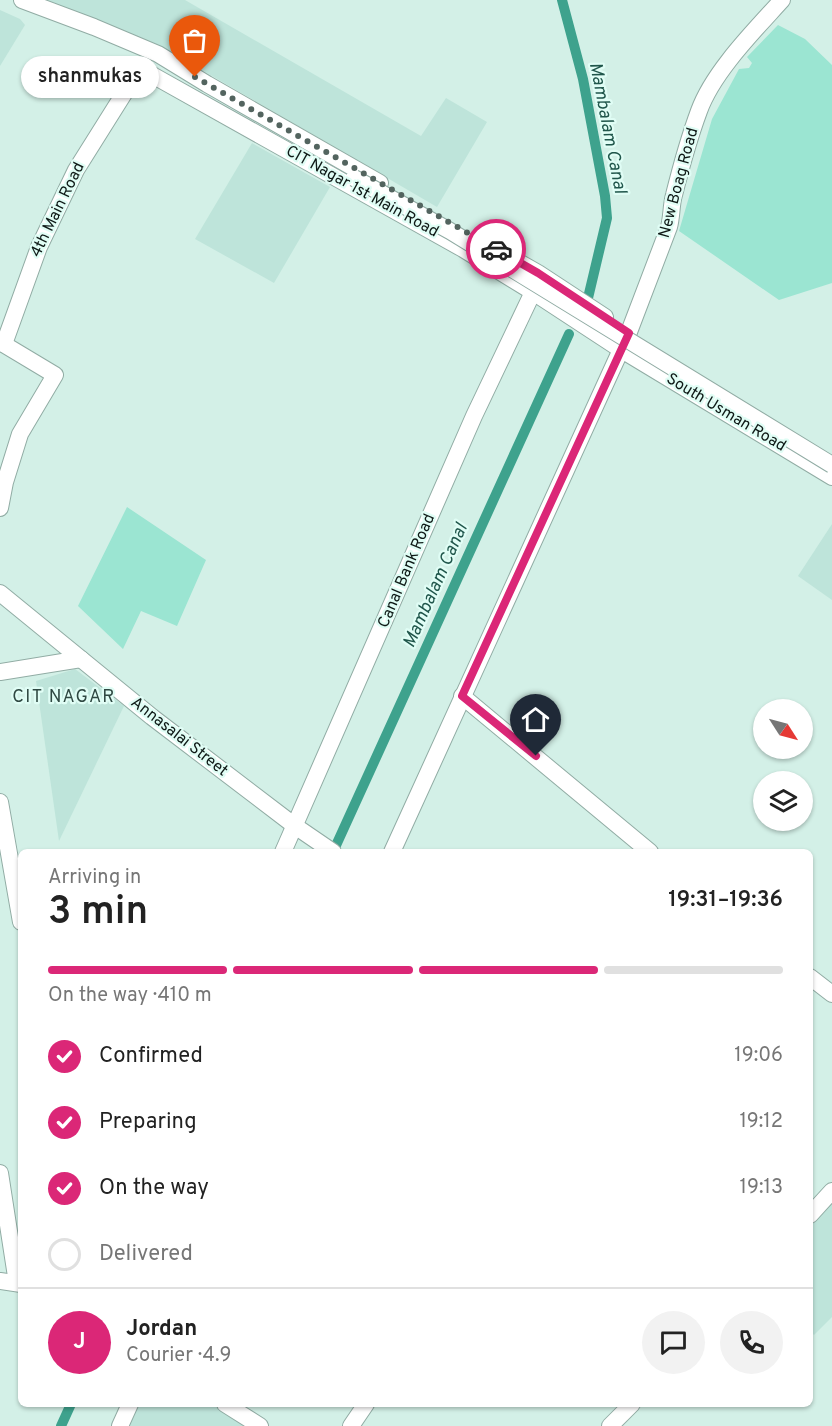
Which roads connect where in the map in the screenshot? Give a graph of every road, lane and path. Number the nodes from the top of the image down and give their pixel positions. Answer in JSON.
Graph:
{"nodes":[{"id":1,"x":21,"y":0,"type":"edge"},
{"id":2,"x":782,"y":0,"type":"edge"},
{"id":3,"x":130,"y":84,"type":"joint"},
{"id":4,"x":194,"y":88,"type":"junction"},
{"id":5,"x":533,"y":291,"type":"junction"},
{"id":6,"x":629,"y":333,"type":"junction"},
{"id":7,"x":2,"y":343,"type":"edge"},
{"id":8,"x":620,"y":349,"type":"junction"},
{"id":9,"x":832,"y":460,"type":"edge"},
{"id":10,"x":832,"y":465,"type":"edge"},
{"id":11,"x":832,"y":477,"type":"edge"},
{"id":12,"x":0,"y":508,"type":"edge"},
{"id":13,"x":0,"y":593,"type":"edge"},
{"id":14,"x":81,"y":659,"type":"junction"},
{"id":15,"x":0,"y":672,"type":"edge"},
{"id":16,"x":462,"y":696,"type":"junction"},
{"id":17,"x":0,"y":802,"type":"edge"},
{"id":18,"x":295,"y":826,"type":"junction"},
{"id":19,"x":284,"y":849,"type":"edge"},
{"id":20,"x":330,"y":849,"type":"edge"},
{"id":21,"x":393,"y":849,"type":"edge"},
{"id":22,"x":646,"y":849,"type":"edge"},
{"id":23,"x":18,"y":905,"type":"edge"},
{"id":24,"x":813,"y":978,"type":"edge"},
{"id":25,"x":832,"y":994,"type":"edge"},
{"id":26,"x":0,"y":1173,"type":"edge"},
{"id":27,"x":832,"y":1191,"type":"edge"},
{"id":28,"x":813,"y":1212,"type":"edge"},
{"id":29,"x":18,"y":1277,"type":"edge"},
{"id":30,"x":0,"y":1281,"type":"edge"},
{"id":31,"x":18,"y":1283,"type":"edge"},
{"id":32,"x":129,"y":1407,"type":"edge"},
{"id":33,"x":230,"y":1407,"type":"edge"},
{"id":34,"x":364,"y":1407,"type":"edge"},
{"id":35,"x":629,"y":1407,"type":"edge"},
{"id":36,"x":120,"y":1426,"type":"edge"},
{"id":37,"x":260,"y":1426,"type":"edge"},
{"id":38,"x":351,"y":1426,"type":"edge"},
{"id":39,"x":610,"y":1426,"type":"edge"}],
"edges":[{"from":1,"to":4,"type":"main road"},
{"from":2,"to":6,"type":"main road","name":"New Boag Road"},
{"from":3,"to":4,"type":"main road","name":"CIT Nagar 1st Main Road"},
{"from":3,"to":7,"type":"main road","name":"4th Main Road"},
{"from":4,"to":5,"type":"main road","name":"CIT Nagar 1st Main Road"},
{"from":4,"to":6,"type":"main road","name":"South Usman Road"},
{"from":4,"to":10,"type":"main road","bridge":true},
{"from":5,"to":8,"type":"main road","name":"CIT Nagar 1st Main Road"},
{"from":5,"to":18,"type":"main road","name":"Canal Bank Road"},
{"from":6,"to":8,"type":"main road","name":"New Boag Road"},
{"from":6,"to":9,"type":"main road","name":"South Usman Road"},
{"from":7,"to":12,"type":"main road"},
{"from":8,"to":11,"type":"main road","name":"South Usman Road"},
{"from":8,"to":16,"type":"main road","name":"New Boag Road"},
{"from":13,"to":14,"type":"main road","name":"Annasalai Street"},
{"from":14,"to":15,"type":"main road"},
{"from":14,"to":18,"type":"main road","name":"Annasalai Street"},
{"from":16,"to":21,"type":"main road","name":"New Boag Road"},
{"from":16,"to":22,"type":"main road"},
{"from":17,"to":23,"type":"main road"},
{"from":18,"to":19,"type":"main road","name":"Canal Bank Road"},
{"from":18,"to":20,"type":"main road","name":"Annasalai Street"},
{"from":24,"to":25,"type":"main road"},
{"from":26,"to":29,"type":"main road"},
{"from":27,"to":28,"type":"main road"},
{"from":30,"to":31,"type":"main road"},
{"from":32,"to":36,"type":"main road"},
{"from":33,"to":37,"type":"main road"},
{"from":34,"to":38,"type":"main road"},
{"from":35,"to":39,"type":"main road"}]}
